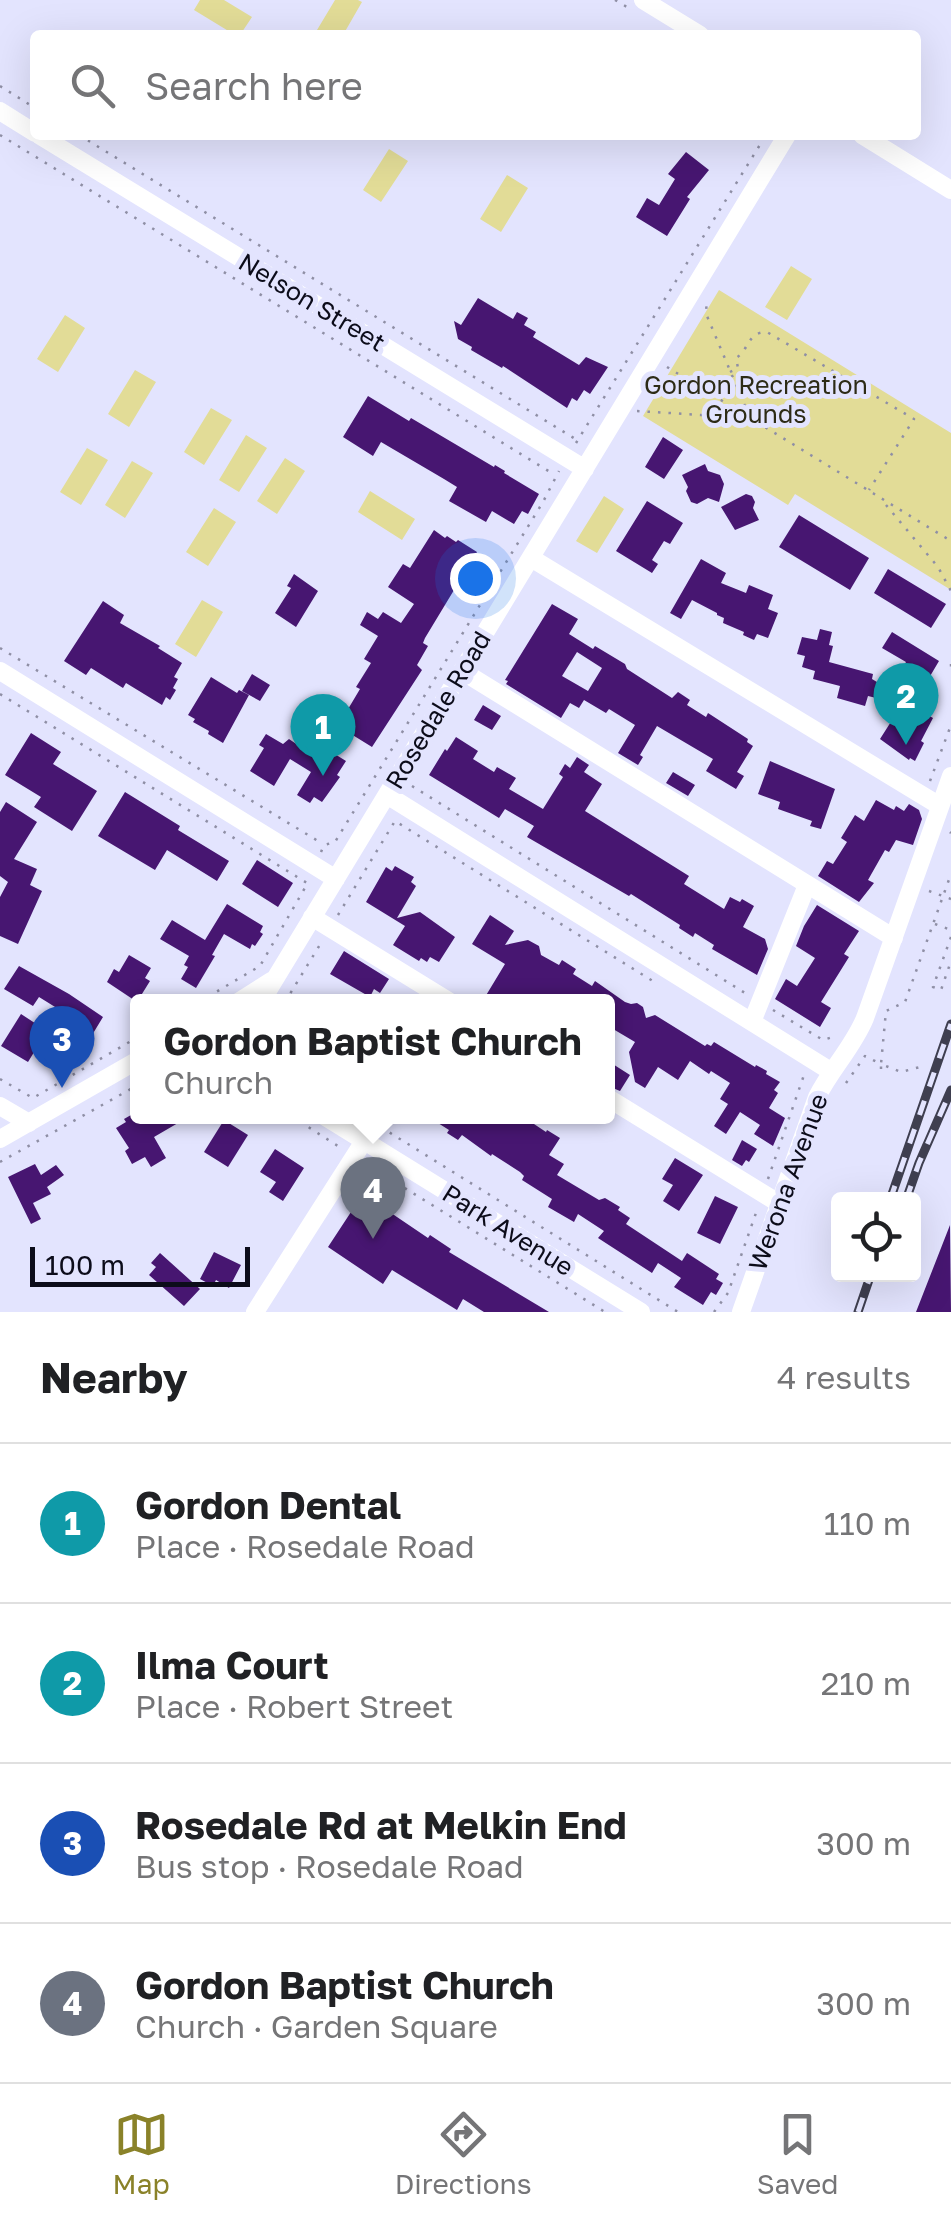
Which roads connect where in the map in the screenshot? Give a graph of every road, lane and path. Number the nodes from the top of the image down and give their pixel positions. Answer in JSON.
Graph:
{"nodes":[{"id":1,"x":643,"y":0,"type":"edge"},
{"id":2,"x":692,"y":30,"type":"edge"},
{"id":3,"x":0,"y":86,"type":"edge"},
{"id":4,"x":30,"y":105,"type":"edge"},
{"id":5,"x":0,"y":111,"type":"edge"},
{"id":6,"x":30,"y":130,"type":"edge"},
{"id":7,"x":0,"y":136,"type":"edge"},
{"id":8,"x":47,"y":140,"type":"edge"},
{"id":9,"x":87,"y":140,"type":"edge"},
{"id":10,"x":763,"y":140,"type":"edge"},
{"id":11,"x":784,"y":140,"type":"edge"},
{"id":12,"x":870,"y":140,"type":"edge"},
{"id":13,"x":951,"y":190,"type":"edge"},
{"id":14,"x":706,"y":302,"type":"dead end"},
{"id":15,"x":652,"y":358,"type":"junction"},
{"id":16,"x":730,"y":372,"type":"junction"},
{"id":17,"x":621,"y":410,"type":"junction"},
{"id":18,"x":750,"y":418,"type":"junction"},
{"id":19,"x":578,"y":440,"type":"junction"},
{"id":20,"x":567,"y":458,"type":"junction"},
{"id":21,"x":585,"y":468,"type":"junction"},
{"id":22,"x":556,"y":476,"type":"junction"},
{"id":23,"x":868,"y":492,"type":"junction"},
{"id":24,"x":883,"y":501,"type":"junction"},
{"id":25,"x":951,"y":541,"type":"edge"},
{"id":26,"x":530,"y":558,"type":"junction"},
{"id":27,"x":951,"y":591,"type":"edge"},
{"id":28,"x":0,"y":648,"type":"edge"},
{"id":29,"x":0,"y":671,"type":"edge"},
{"id":30,"x":462,"y":671,"type":"junction"},
{"id":31,"x":0,"y":694,"type":"edge"},
{"id":32,"x":951,"y":725,"type":"edge"},
{"id":33,"x":951,"y":776,"type":"edge"},
{"id":34,"x":398,"y":778,"type":"junction"},
{"id":35,"x":930,"y":782,"type":"dead end"},
{"id":36,"x":387,"y":796,"type":"junction"},
{"id":37,"x":940,"y":806,"type":"junction"},
{"id":38,"x":324,"y":845,"type":"junction"},
{"id":39,"x":321,"y":854,"type":"dead end"},
{"id":40,"x":951,"y":874,"type":"edge"},
{"id":41,"x":336,"y":879,"type":"junction"},
{"id":42,"x":806,"y":884,"type":"junction"},
{"id":43,"x":929,"y":891,"type":"dead end"},
{"id":44,"x":951,"y":899,"type":"edge"},
{"id":45,"x":312,"y":918,"type":"junction"},
{"id":46,"x":934,"y":924,"type":"junction"},
{"id":47,"x":330,"y":928,"type":"junction"},
{"id":48,"x":951,"y":930,"type":"edge"},
{"id":49,"x":951,"y":937,"type":"edge"},
{"id":50,"x":894,"y":938,"type":"junction"},
{"id":51,"x":943,"y":958,"type":"junction"},
{"id":52,"x":951,"y":961,"type":"edge"},
{"id":53,"x":276,"y":978,"type":"junction"},
{"id":54,"x":657,"y":984,"type":"dead end"},
{"id":55,"x":212,"y":994,"type":"edge"},
{"id":56,"x":251,"y":994,"type":"edge"},
{"id":57,"x":266,"y":994,"type":"edge"},
{"id":58,"x":290,"y":994,"type":"edge"},
{"id":59,"x":437,"y":994,"type":"edge"},
{"id":60,"x":760,"y":1002,"type":"junction"},
{"id":61,"x":752,"y":1022,"type":"junction"},
{"id":62,"x":840,"y":1033,"type":"dead end"},
{"id":63,"x":130,"y":1041,"type":"edge"},
{"id":64,"x":130,"y":1065,"type":"edge"},
{"id":65,"x":881,"y":1067,"type":"junction"},
{"id":66,"x":920,"y":1067,"type":"dead end"},
{"id":67,"x":839,"y":1078,"type":"junction"},
{"id":68,"x":0,"y":1079,"type":"edge"},
{"id":69,"x":130,"y":1089,"type":"edge"},
{"id":70,"x":615,"y":1102,"type":"edge"},
{"id":71,"x":0,"y":1106,"type":"edge"},
{"id":72,"x":29,"y":1123,"type":"junction"},
{"id":73,"x":308,"y":1124,"type":"edge"},
{"id":74,"x":333,"y":1124,"type":"edge"},
{"id":75,"x":375,"y":1124,"type":"edge"},
{"id":76,"x":0,"y":1139,"type":"edge"},
{"id":77,"x":359,"y":1148,"type":"junction"},
{"id":78,"x":0,"y":1162,"type":"edge"},
{"id":79,"x":780,"y":1204,"type":"junction"},
{"id":80,"x":255,"y":1312,"type":"edge"},
{"id":81,"x":604,"y":1312,"type":"edge"},
{"id":82,"x":641,"y":1312,"type":"edge"},
{"id":83,"x":678,"y":1312,"type":"edge"},
{"id":84,"x":741,"y":1312,"type":"edge"}],
"edges":[{"from":1,"to":2,"type":"street"},
{"from":3,"to":4,"type":"path"},
{"from":5,"to":6,"type":"street","name":"Nelson Street"},
{"from":7,"to":22,"type":"path"},
{"from":8,"to":20,"type":"street","name":"Nelson Street"},
{"from":9,"to":19,"type":"path"},
{"from":10,"to":19,"type":"path"},
{"from":11,"to":15,"type":"street","name":"Rosedale Road"},
{"from":12,"to":13,"type":"street"},
{"from":14,"to":16,"type":"path"},
{"from":15,"to":17,"type":"street","name":"Rosedale Road"},
{"from":15,"to":18,"type":"path"},
{"from":16,"to":18,"type":"path"},
{"from":16,"to":23,"type":"path"},
{"from":17,"to":18,"type":"path"},
{"from":17,"to":21,"type":"street","name":"Rosedale Road"},
{"from":18,"to":23,"type":"path"},
{"from":19,"to":20,"type":"path"},
{"from":20,"to":21,"type":"street","name":"Nelson Street"},
{"from":20,"to":22,"type":"path"},
{"from":21,"to":26,"type":"street","name":"Rosedale Road"},
{"from":22,"to":38,"type":"path"},
{"from":23,"to":24,"type":"path"},
{"from":24,"to":25,"type":"path"},
{"from":24,"to":27,"type":"path"},
{"from":26,"to":30,"type":"street","name":"Rosedale Road"},
{"from":26,"to":37,"type":"street"},
{"from":28,"to":38,"type":"path"},
{"from":29,"to":41,"type":"street"},
{"from":30,"to":34,"type":"street","name":"Rosedale Road"},
{"from":30,"to":42,"type":"street"},
{"from":31,"to":55,"type":"path"},
{"from":32,"to":35,"type":"path"},
{"from":33,"to":37,"type":"street","name":"Werona Avenue"},
{"from":34,"to":36,"type":"street","name":"Rosedale Road"},
{"from":34,"to":60,"type":"path"},
{"from":36,"to":41,"type":"street","name":"Rosedale Road"},
{"from":36,"to":61,"type":"street"},
{"from":37,"to":50,"type":"street","name":"Werona Avenue"},
{"from":38,"to":39,"type":"path"},
{"from":40,"to":46,"type":"path"},
{"from":41,"to":45,"type":"street","name":"Rosedale Road"},
{"from":42,"to":50,"type":"street"},
{"from":42,"to":60,"type":"street"},
{"from":43,"to":44,"type":"path"},
{"from":45,"to":47,"type":"street"},
{"from":45,"to":53,"type":"street","name":"Rosedale Road"},
{"from":46,"to":48,"type":"path"},
{"from":46,"to":65,"type":"path"},
{"from":47,"to":54,"type":"path"},
{"from":47,"to":58,"type":"path"},
{"from":47,"to":59,"type":"street"},
{"from":49,"to":51,"type":"path"},
{"from":50,"to":67,"type":"street","name":"Werona Avenue"},
{"from":51,"to":52,"type":"path"},
{"from":51,"to":52,"type":"path"},
{"from":53,"to":56,"type":"street","name":"Rosedale Road"},
{"from":53,"to":57,"type":"street","name":"Rosedale Road"},
{"from":60,"to":61,"type":"street"},
{"from":60,"to":62,"type":"path"},
{"from":61,"to":67,"type":"street"},
{"from":63,"to":68,"type":"path"},
{"from":64,"to":72,"type":"street"},
{"from":65,"to":66,"type":"path"},
{"from":65,"to":67,"type":"path"},
{"from":67,"to":79,"type":"street","name":"Werona Avenue"},
{"from":69,"to":78,"type":"path"},
{"from":70,"to":79,"type":"street"},
{"from":71,"to":72,"type":"street"},
{"from":72,"to":76,"type":"street"},
{"from":73,"to":77,"type":"path"},
{"from":74,"to":77,"type":"street","name":"Park Avenue"},
{"from":75,"to":83,"type":"path"},
{"from":77,"to":80,"type":"street"},
{"from":77,"to":81,"type":"path"},
{"from":77,"to":82,"type":"street","name":"Park Avenue"},
{"from":79,"to":84,"type":"street","name":"Werona Avenue"}]}
